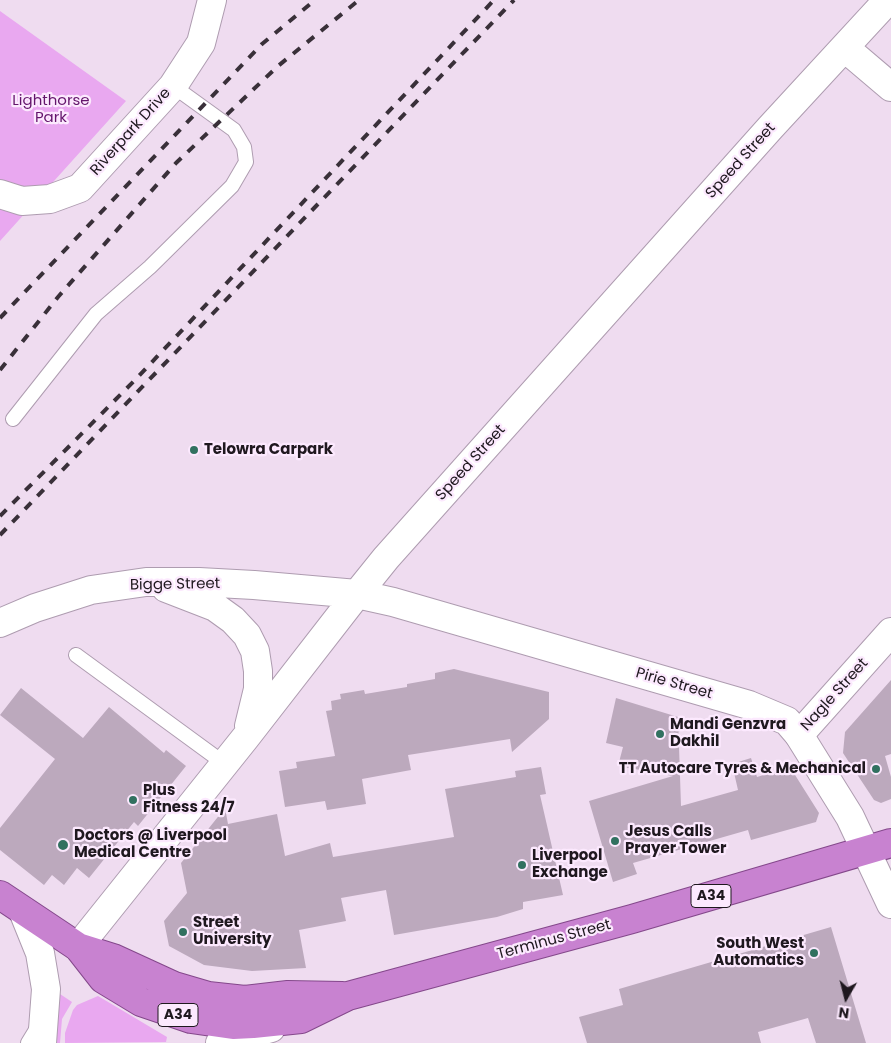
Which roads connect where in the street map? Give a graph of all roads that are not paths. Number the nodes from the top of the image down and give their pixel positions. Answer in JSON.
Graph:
{"nodes":[{"id":1,"x":212,"y":0,"type":"edge"},
{"id":2,"x":888,"y":0,"type":"edge"},
{"id":3,"x":844,"y":48,"type":"junction"},
{"id":4,"x":173,"y":86,"type":"junction"},
{"id":5,"x":891,"y":87,"type":"edge"},
{"id":6,"x":0,"y":194,"type":"edge"},
{"id":7,"x":13,"y":419,"type":"dead end"},
{"id":8,"x":146,"y":582,"type":"junction"},
{"id":9,"x":356,"y":594,"type":"junction"},
{"id":10,"x":0,"y":623,"type":"edge"},
{"id":11,"x":891,"y":632,"type":"edge"},
{"id":12,"x":76,"y":654,"type":"dead end"},
{"id":13,"x":799,"y":735,"type":"junction"},
{"id":14,"x":246,"y":737,"type":"junction"},
{"id":15,"x":225,"y":764,"type":"junction"},
{"id":16,"x":879,"y":846,"type":"edge"},
{"id":17,"x":0,"y":895,"type":"edge"},
{"id":18,"x":891,"y":904,"type":"edge"},
{"id":19,"x":23,"y":911,"type":"junction"},
{"id":20,"x":78,"y":947,"type":"junction"},
{"id":21,"x":348,"y":996,"type":"junction"},
{"id":22,"x":46,"y":1016,"type":"junction"},
{"id":23,"x":301,"y":1019,"type":"junction"},
{"id":24,"x":28,"y":1043,"type":"edge"},
{"id":25,"x":42,"y":1043,"type":"edge"},
{"id":26,"x":220,"y":1043,"type":"edge"}],
"edges":[{"from":1,"to":4,"type":"street","name":"Riverpark Drive"},
{"from":2,"to":3,"type":"street","name":"Speed Street"},
{"from":3,"to":5,"type":"street"},
{"from":3,"to":9,"type":"street","name":"Speed Street"},
{"from":4,"to":6,"type":"street","name":"Riverpark Drive"},
{"from":4,"to":7,"type":"lane"},
{"from":8,"to":9,"type":"street","name":"Bigge Street"},
{"from":8,"to":10,"type":"street","name":"Bigge Street"},
{"from":8,"to":14,"type":"street"},
{"from":9,"to":13,"type":"street","name":"Pirie Street"},
{"from":9,"to":14,"type":"street","name":"Speed Street"},
{"from":11,"to":13,"type":"street","name":"Nagle Street"},
{"from":12,"to":15,"type":"lane"},
{"from":13,"to":16,"type":"street","name":"Pirie Street"},
{"from":14,"to":15,"type":"street","name":"Speed Street"},
{"from":15,"to":20,"type":"street","name":"Speed Street"},
{"from":16,"to":18,"type":"street","name":"Pirie Street"},
{"from":16,"to":21,"type":"highway","name":"Terminus Street","number":"A34"},
{"from":17,"to":19,"type":"highway","number":"A34"},
{"from":19,"to":20,"type":"highway","number":"A34"},
{"from":19,"to":22,"type":"street"},
{"from":20,"to":21,"type":"highway"},
{"from":20,"to":23,"type":"highway","number":"A34"},
{"from":21,"to":23,"type":"highway","name":"Terminus Street","number":"A34"},
{"from":22,"to":24,"type":"lane"},
{"from":22,"to":25,"type":"street"},
{"from":23,"to":26,"type":"street","name":"Terminus Street"}]}
